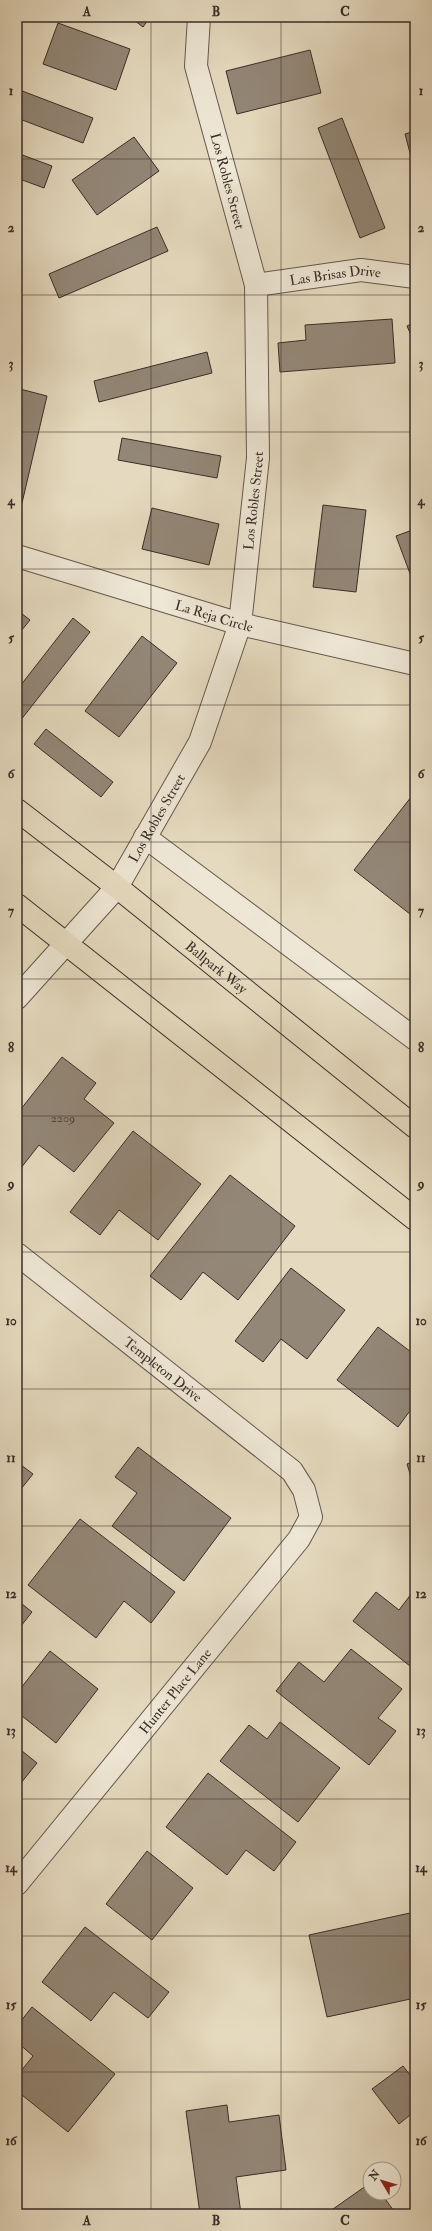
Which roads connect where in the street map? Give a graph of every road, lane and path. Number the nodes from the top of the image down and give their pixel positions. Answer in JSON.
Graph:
{"nodes":[{"id":1,"x":199,"y":17,"type":"edge"},
{"id":2,"x":415,"y":277,"type":"edge"},
{"id":3,"x":256,"y":285,"type":"junction"},
{"id":4,"x":17,"y":556,"type":"edge"},
{"id":5,"x":240,"y":624,"type":"junction"},
{"id":6,"x":415,"y":664,"type":"edge"},
{"id":7,"x":17,"y":810,"type":"edge"},
{"id":8,"x":145,"y":837,"type":"junction"},
{"id":9,"x":117,"y":887,"type":"junction"},
{"id":10,"x":17,"y":905,"type":"edge"},
{"id":11,"x":65,"y":944,"type":"junction"},
{"id":12,"x":17,"y":998,"type":"edge"},
{"id":13,"x":415,"y":1039,"type":"edge"},
{"id":14,"x":415,"y":1127,"type":"edge"},
{"id":15,"x":415,"y":1219,"type":"edge"},
{"id":16,"x":17,"y":1254,"type":"edge"},
{"id":17,"x":304,"y":1490,"type":"joint"},
{"id":18,"x":17,"y":1884,"type":"edge"}],
"edges":[{"from":1,"to":3,"type":"street","name":"Los Robles Street"},
{"from":2,"to":3,"type":"street","name":"Las Brisas Drive"},
{"from":3,"to":5,"type":"street","name":"Los Robles Street"},
{"from":4,"to":5,"type":"street","name":"La Reja Circle"},
{"from":5,"to":6,"type":"street","name":"La Reja Circle"},
{"from":5,"to":8,"type":"street","name":"Los Robles Street"},
{"from":7,"to":9,"type":"main road","name":"Ballpark Way"},
{"from":8,"to":9,"type":"street","name":"Los Robles Street"},
{"from":8,"to":13,"type":"street"},
{"from":9,"to":11,"type":"street","name":"Los Robles Street"},
{"from":9,"to":14,"type":"main road","name":"Ballpark Way"},
{"from":10,"to":11,"type":"main road"},
{"from":11,"to":12,"type":"street","name":"Los Robles Street"},
{"from":11,"to":15,"type":"main road"},
{"from":16,"to":17,"type":"street","name":"Templeton Drive"},
{"from":17,"to":18,"type":"street","name":"Hunter Place Lane"}]}
